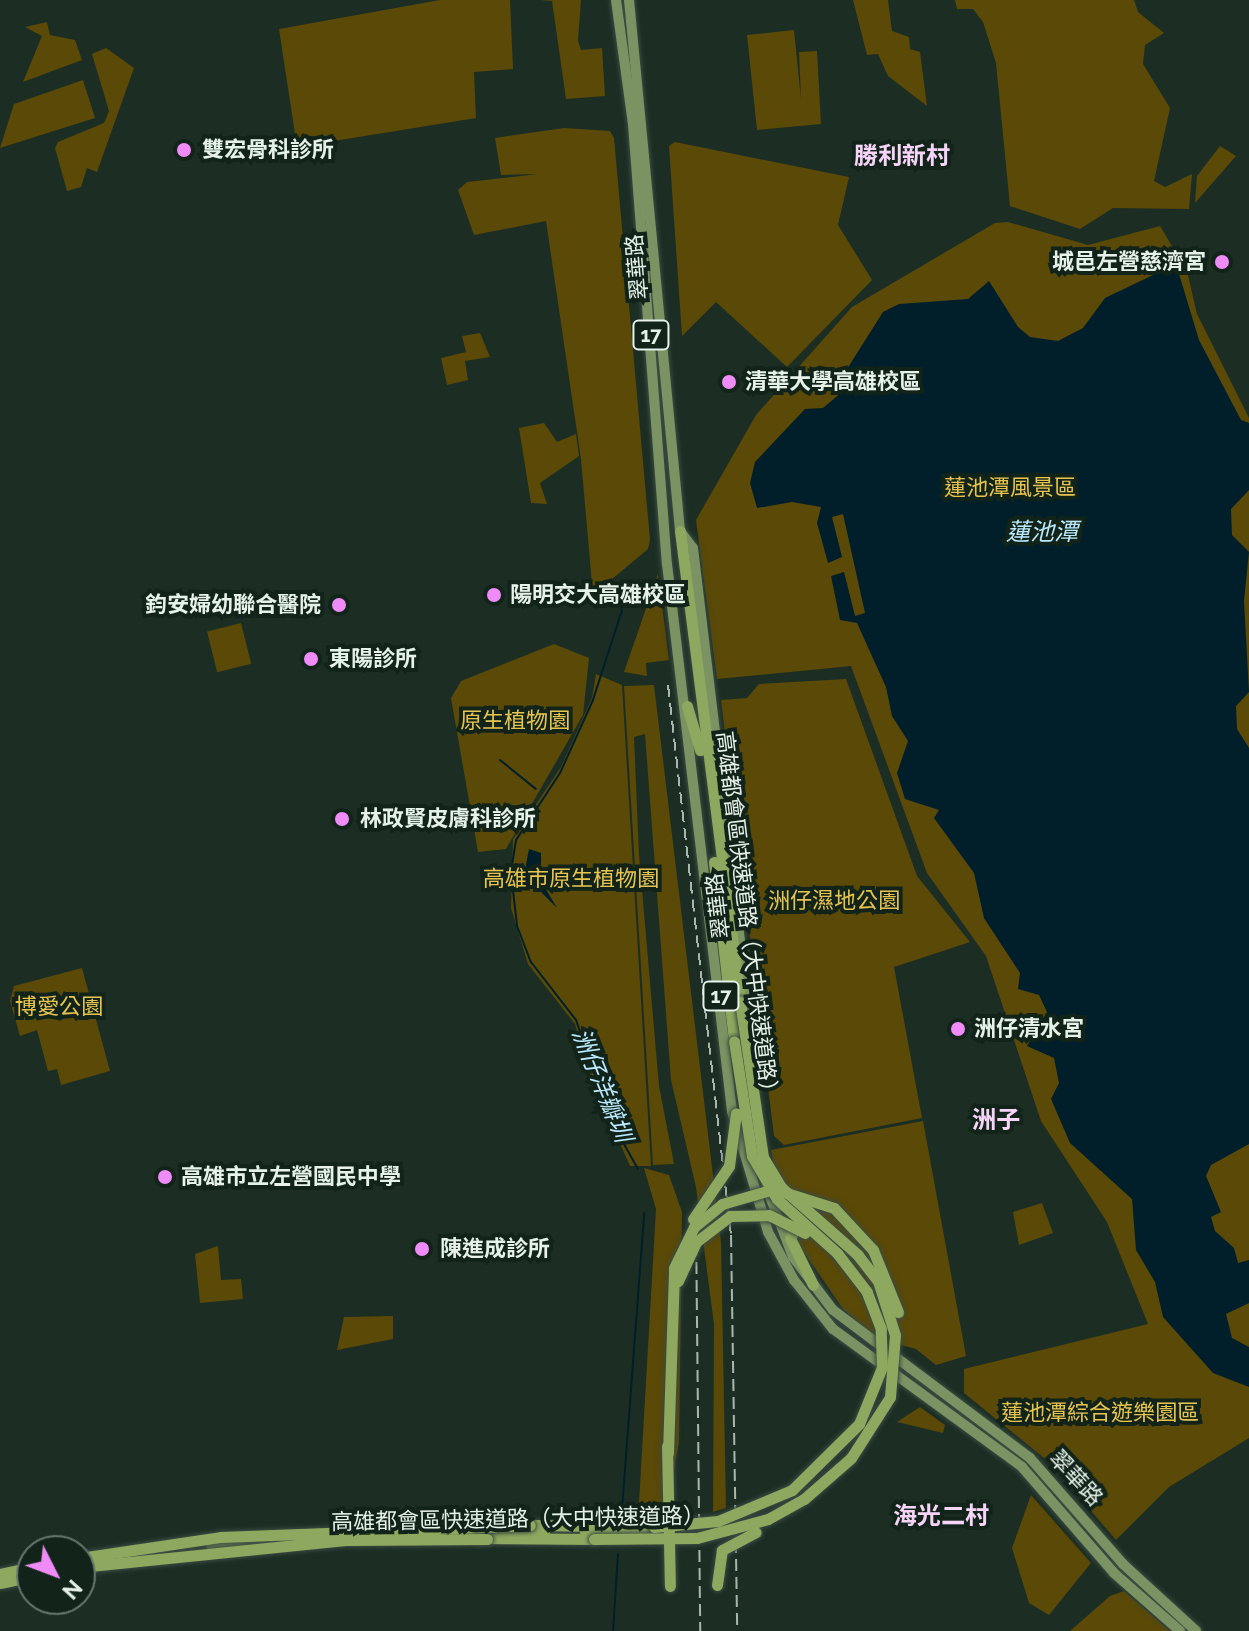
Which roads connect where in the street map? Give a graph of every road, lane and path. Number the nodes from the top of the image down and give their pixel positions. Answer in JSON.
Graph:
{"nodes":[{"id":1,"x":616,"y":0,"type":"edge"},
{"id":2,"x":629,"y":0,"type":"edge"},
{"id":3,"x":680,"y":531,"type":"junction"},
{"id":4,"x":687,"y":706,"type":"junction"},
{"id":5,"x":734,"y":1041,"type":"junction"},
{"id":6,"x":847,"y":1265,"type":"junction"},
{"id":7,"x":813,"y":1285,"type":"junction"},
{"id":8,"x":897,"y":1362,"type":"junction"},
{"id":9,"x":894,"y":1374,"type":"junction"},
{"id":10,"x":890,"y":1397,"type":"junction"},
{"id":11,"x":668,"y":1453,"type":"junction"},
{"id":12,"x":823,"y":1466,"type":"junction"},
{"id":13,"x":804,"y":1499,"type":"junction"},
{"id":14,"x":654,"y":1527,"type":"junction"},
{"id":15,"x":392,"y":1530,"type":"dead end"},
{"id":16,"x":487,"y":1539,"type":"junction"},
{"id":17,"x":594,"y":1539,"type":"junction"},
{"id":18,"x":211,"y":1545,"type":"dead end"},
{"id":19,"x":96,"y":1556,"type":"edge"},
{"id":20,"x":96,"y":1565,"type":"edge"},
{"id":21,"x":717,"y":1585,"type":"dead end"},
{"id":22,"x":1180,"y":1631,"type":"edge"},
{"id":23,"x":1196,"y":1631,"type":"edge"}],
"edges":[{"from":1,"to":4,"type":"main road","name":"翠華路","number":"17"},
{"from":2,"to":3,"type":"main road","name":"翠華路","number":"17"},
{"from":3,"to":7,"type":"main road","name":"翠華路","number":"17"},
{"from":3,"to":10,"type":"highway","name":"高雄都會區快速道路（大中快速道路）","bridge":true},
{"from":4,"to":5,"type":"highway","name":"高雄都會區快速道路（大中快速道路）"},
{"from":4,"to":9,"type":"main road","name":"翠華路","number":"17"},
{"from":5,"to":6,"type":"highway","name":"高雄都會區快速道路（大中快速道路）","bridge":true},
{"from":5,"to":11,"type":"highway","bridge":true},
{"from":6,"to":11,"type":"highway","bridge":true},
{"from":6,"to":12,"type":"highway","name":"高雄都會區快速道路（大中快速道路）","bridge":true},
{"from":7,"to":8,"type":"main road","name":"翠華路","number":"17"},
{"from":7,"to":12,"type":"highway","bridge":true},
{"from":8,"to":9,"type":"highway"},
{"from":8,"to":23,"type":"main road","name":"翠華路","number":"17"},
{"from":9,"to":17,"type":"highway","bridge":true},
{"from":9,"to":22,"type":"main road","name":"翠華路","number":"17"},
{"from":10,"to":11,"type":"highway","bridge":true},
{"from":10,"to":13,"type":"highway","name":"高雄都會區快速道路（大中快速道路）","bridge":true},
{"from":12,"to":14,"type":"highway","name":"高雄都會區快速道路（大中快速道路）","bridge":true},
{"from":13,"to":17,"type":"highway","name":"高雄都會區快速道路（大中快速道路）","bridge":true},
{"from":13,"to":21,"type":"highway","bridge":true},
{"from":14,"to":15,"type":"highway","bridge":true},
{"from":14,"to":19,"type":"highway","name":"高雄都會區快速道路（大中快速道路）","bridge":true},
{"from":16,"to":17,"type":"highway","name":"高雄都會區快速道路（大中快速道路）"},
{"from":16,"to":18,"type":"highway","bridge":true},
{"from":16,"to":20,"type":"highway","name":"高雄都會區快速道路（大中快速道路）","bridge":true}]}
